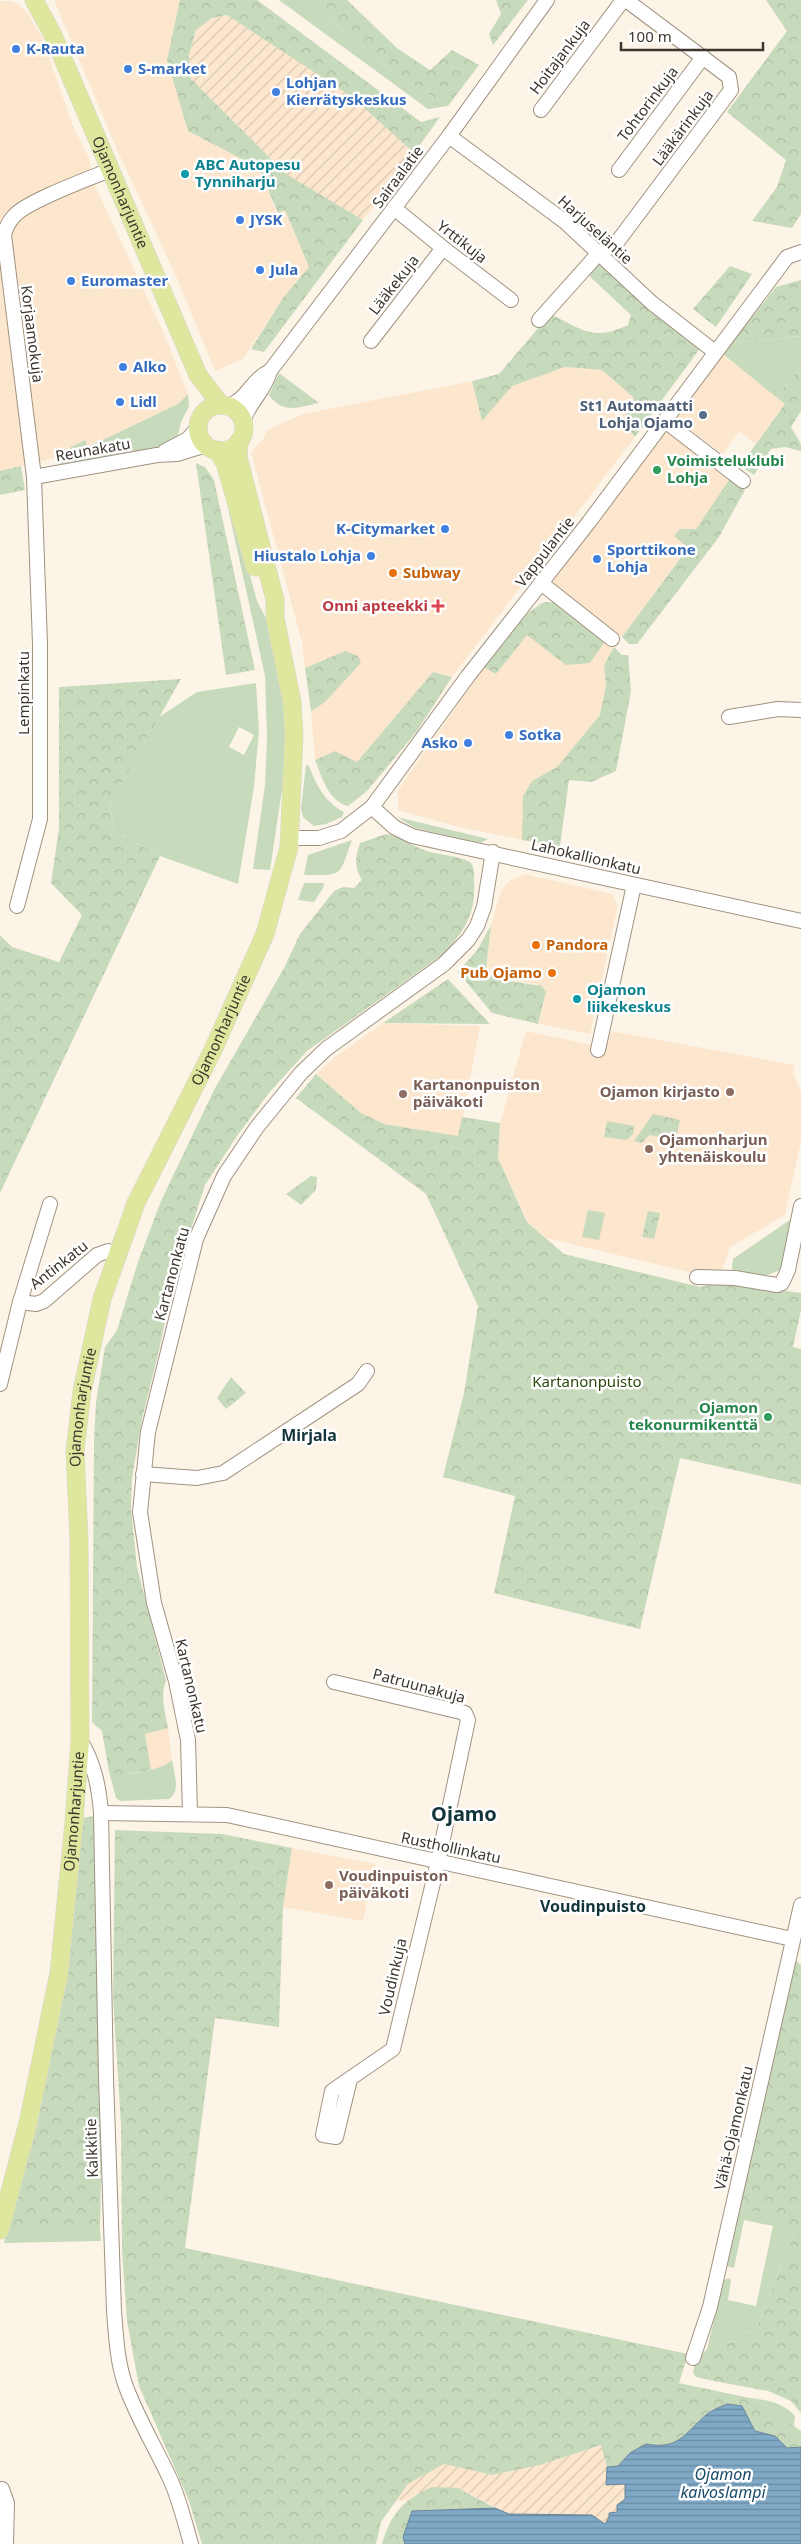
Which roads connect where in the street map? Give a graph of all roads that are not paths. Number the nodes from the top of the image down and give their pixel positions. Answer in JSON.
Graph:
{"nodes":[{"id":1,"x":547,"y":0,"type":"edge"},
{"id":2,"x":624,"y":0,"type":"edge"},
{"id":3,"x":38,"y":4,"type":"edge"},
{"id":4,"x":703,"y":57,"type":"junction"},
{"id":5,"x":540,"y":110,"type":"dead end"},
{"id":6,"x":449,"y":136,"type":"junction"},
{"id":7,"x":110,"y":170,"type":"junction"},
{"id":8,"x":619,"y":170,"type":"dead end"},
{"id":9,"x":394,"y":208,"type":"junction"},
{"id":10,"x":443,"y":248,"type":"junction"},
{"id":11,"x":602,"y":250,"type":"junction"},
{"id":12,"x":801,"y":252,"type":"edge"},
{"id":13,"x":511,"y":300,"type":"dead end"},
{"id":14,"x":539,"y":320,"type":"dead end"},
{"id":15,"x":371,"y":341,"type":"dead end"},
{"id":16,"x":715,"y":352,"type":"junction"},
{"id":17,"x":270,"y":371,"type":"junction"},
{"id":18,"x":198,"y":375,"type":"junction"},
{"id":19,"x":224,"y":405,"type":"junction"},
{"id":20,"x":200,"y":420,"type":"junction"},
{"id":21,"x":665,"y":421,"type":"junction"},
{"id":22,"x":243,"y":422,"type":"junction"},
{"id":23,"x":239,"y":441,"type":"junction"},
{"id":24,"x":212,"y":447,"type":"junction"},
{"id":25,"x":157,"y":455,"type":"junction"},
{"id":26,"x":34,"y":477,"type":"junction"},
{"id":27,"x":743,"y":481,"type":"dead end"},
{"id":28,"x":541,"y":583,"type":"junction"},
{"id":29,"x":275,"y":618,"type":"junction"},
{"id":30,"x":612,"y":639,"type":"dead end"},
{"id":31,"x":801,"y":710,"type":"edge"},
{"id":32,"x":729,"y":717,"type":"dead end"},
{"id":33,"x":372,"y":807,"type":"junction"},
{"id":34,"x":291,"y":838,"type":"junction"},
{"id":35,"x":493,"y":852,"type":"junction"},
{"id":36,"x":634,"y":885,"type":"junction"},
{"id":37,"x":17,"y":906,"type":"dead end"},
{"id":38,"x":801,"y":921,"type":"edge"},
{"id":39,"x":598,"y":1050,"type":"dead end"},
{"id":40,"x":50,"y":1204,"type":"dead end"},
{"id":41,"x":801,"y":1206,"type":"edge"},
{"id":42,"x":118,"y":1253,"type":"junction"},
{"id":43,"x":697,"y":1277,"type":"dead end"},
{"id":44,"x":20,"y":1302,"type":"junction"},
{"id":45,"x":367,"y":1371,"type":"dead end"},
{"id":46,"x":0,"y":1384,"type":"edge"},
{"id":47,"x":143,"y":1474,"type":"junction"},
{"id":48,"x":334,"y":1682,"type":"dead end"},
{"id":49,"x":80,"y":1740,"type":"junction"},
{"id":50,"x":101,"y":1813,"type":"junction"},
{"id":51,"x":190,"y":1813,"type":"junction"},
{"id":52,"x":438,"y":1862,"type":"junction"},
{"id":53,"x":801,"y":1904,"type":"edge"},
{"id":54,"x":792,"y":1939,"type":"junction"},
{"id":55,"x":350,"y":2079,"type":"dead end"},
{"id":56,"x":0,"y":2229,"type":"edge"},
{"id":57,"x":693,"y":2358,"type":"dead end"},
{"id":58,"x":2,"y":2489,"type":"dead end"},
{"id":59,"x":6,"y":2544,"type":"edge"},
{"id":60,"x":191,"y":2544,"type":"edge"}],
"edges":[{"from":1,"to":6,"type":"street","name":"Sairaalatie"},
{"from":2,"to":4,"type":"street","name":"Lääkärinkuja"},
{"from":2,"to":5,"type":"street","name":"Hoitajankuja"},
{"from":3,"to":7,"type":"main road","name":"Ojamonharjuntie"},
{"from":4,"to":8,"type":"street","name":"Tohtorinkuja"},
{"from":4,"to":11,"type":"street","name":"Lääkärinkuja"},
{"from":6,"to":9,"type":"street","name":"Sairaalatie"},
{"from":6,"to":11,"type":"street","name":"Harjuseläntie"},
{"from":7,"to":18,"type":"main road","name":"Ojamonharjuntie"},
{"from":7,"to":26,"type":"street","name":"Korjaamokuja"},
{"from":9,"to":10,"type":"street","name":"Yrttikuja"},
{"from":9,"to":17,"type":"street","name":"Sairaalatie"},
{"from":10,"to":13,"type":"street","name":"Yrttikuja"},
{"from":10,"to":15,"type":"street","name":"Lääkekuja"},
{"from":11,"to":14,"type":"street","name":"Lääkärinkuja"},
{"from":11,"to":16,"type":"street","name":"Harjuseläntie"},
{"from":12,"to":16,"type":"street","name":"Vappulantie"},
{"from":16,"to":21,"type":"street","name":"Vappulantie"},
{"from":17,"to":19,"type":"street","name":"Sairaalatie"},
{"from":17,"to":22,"type":"street","name":"Sairaalatie"},
{"from":18,"to":19,"type":"main road","name":"Ojamonharjuntie"},
{"from":18,"to":20,"type":"main road","name":"Ojamonharjuntie"},
{"from":19,"to":20,"type":"main road"},
{"from":19,"to":22,"type":"main road"},
{"from":20,"to":24,"type":"main road"},
{"from":20,"to":25,"type":"street","name":"Reunakatu"},
{"from":21,"to":27,"type":"street"},
{"from":21,"to":28,"type":"street","name":"Vappulantie"},
{"from":22,"to":23,"type":"main road"},
{"from":23,"to":24,"type":"main road"},
{"from":23,"to":29,"type":"main road","name":"Ojamonharjuntie"},
{"from":24,"to":25,"type":"street","name":"Reunakatu"},
{"from":24,"to":29,"type":"main road","name":"Ojamonharjuntie"},
{"from":25,"to":26,"type":"street","name":"Reunakatu"},
{"from":26,"to":37,"type":"street","name":"Lempinkatu"},
{"from":28,"to":30,"type":"street"},
{"from":28,"to":33,"type":"street","name":"Vappulantie"},
{"from":29,"to":34,"type":"main road","name":"Ojamonharjuntie"},
{"from":31,"to":32,"type":"street"},
{"from":33,"to":34,"type":"street","name":"Vappulantie"},
{"from":33,"to":35,"type":"street","name":"Lahokallionkatu"},
{"from":34,"to":42,"type":"main road","name":"Ojamonharjuntie"},
{"from":35,"to":36,"type":"street","name":"Lahokallionkatu"},
{"from":35,"to":47,"type":"street","name":"Kartanonkatu"},
{"from":36,"to":38,"type":"street","name":"Lahokallionkatu"},
{"from":36,"to":39,"type":"street"},
{"from":40,"to":44,"type":"street","name":"Antinkatu"},
{"from":41,"to":43,"type":"street"},
{"from":42,"to":44,"type":"street","name":"Antinkatu"},
{"from":42,"to":49,"type":"main road","name":"Ojamonharjuntie"},
{"from":44,"to":46,"type":"street","name":"Antinkatu"},
{"from":45,"to":47,"type":"street"},
{"from":47,"to":51,"type":"street","name":"Kartanonkatu"},
{"from":48,"to":52,"type":"street","name":"Patruunakuja"},
{"from":49,"to":50,"type":"street","name":"Kalkkitie"},
{"from":49,"to":56,"type":"main road","name":"Ojamonharjuntie"},
{"from":50,"to":51,"type":"street","name":"Rusthollinkatu"},
{"from":50,"to":60,"type":"street","name":"Kalkkitie"},
{"from":51,"to":52,"type":"street","name":"Rusthollinkatu"},
{"from":52,"to":54,"type":"street","name":"Rusthollinkatu"},
{"from":52,"to":55,"type":"street","name":"Voudinkuja"},
{"from":53,"to":54,"type":"street","name":"Vähä-Ojamonkatu"},
{"from":54,"to":57,"type":"street","name":"Vähä-Ojamonkatu"},
{"from":58,"to":59,"type":"street"}]}
